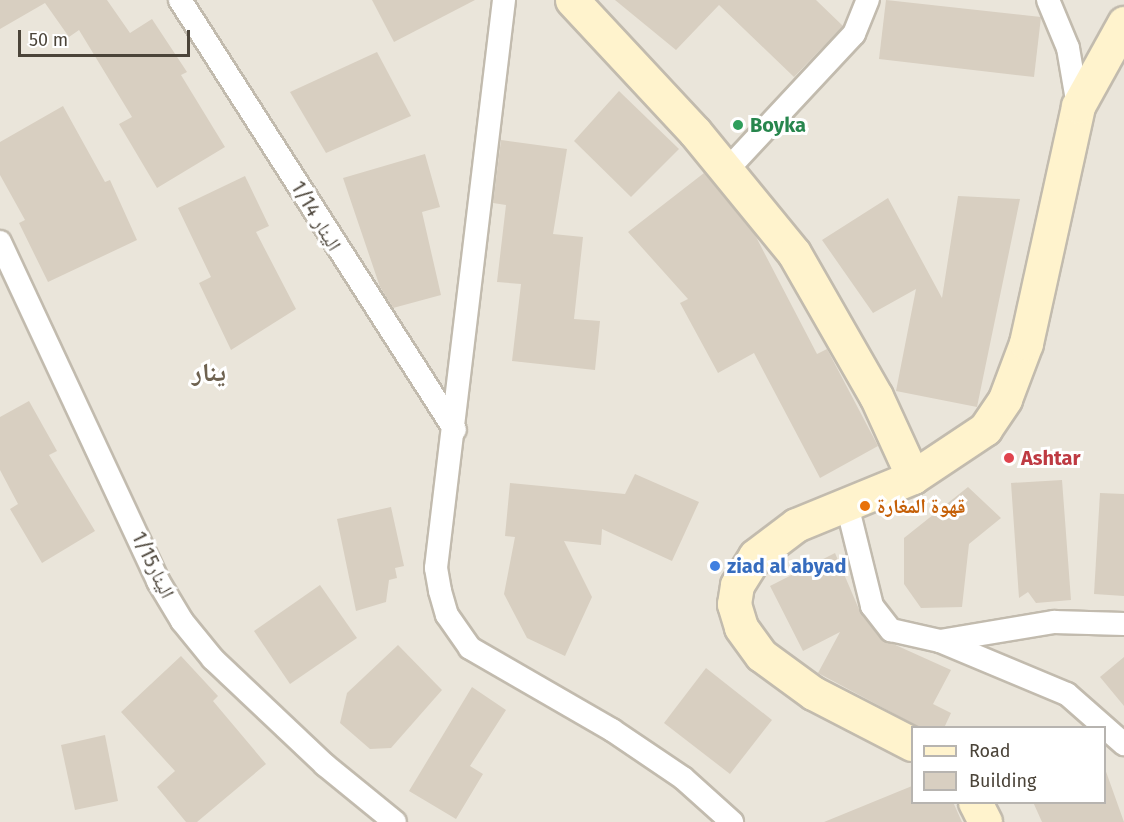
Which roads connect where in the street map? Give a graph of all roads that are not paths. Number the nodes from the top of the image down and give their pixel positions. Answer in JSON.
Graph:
{"nodes":[{"id":1,"x":180,"y":0,"type":"edge"},
{"id":2,"x":504,"y":0,"type":"edge"},
{"id":3,"x":572,"y":0,"type":"edge"},
{"id":4,"x":868,"y":0,"type":"edge"},
{"id":5,"x":1048,"y":0,"type":"edge"},
{"id":6,"x":1124,"y":23,"type":"edge"},
{"id":7,"x":1078,"y":106,"type":"junction"},
{"id":8,"x":728,"y":170,"type":"junction"},
{"id":9,"x":0,"y":242,"type":"edge"},
{"id":10,"x":455,"y":430,"type":"junction"},
{"id":11,"x":913,"y":477,"type":"junction"},
{"id":12,"x":847,"y":505,"type":"junction"},
{"id":13,"x":1124,"y":624,"type":"edge"},
{"id":14,"x":940,"y":641,"type":"junction"},
{"id":15,"x":1103,"y":726,"type":"edge"},
{"id":16,"x":1106,"y":728,"type":"edge"},
{"id":17,"x":911,"y":743,"type":"edge"},
{"id":18,"x":1124,"y":744,"type":"edge"},
{"id":19,"x":976,"y":804,"type":"edge"},
{"id":20,"x":395,"y":822,"type":"edge"},
{"id":21,"x":732,"y":822,"type":"edge"},
{"id":22,"x":985,"y":822,"type":"edge"}],
"edges":[{"from":1,"to":10,"type":"street","name":"الينار 1/14"},
{"from":2,"to":10,"type":"street"},
{"from":3,"to":8,"type":"main road"},
{"from":4,"to":8,"type":"street"},
{"from":5,"to":7,"type":"street"},
{"from":6,"to":7,"type":"main road"},
{"from":7,"to":11,"type":"main road"},
{"from":8,"to":11,"type":"main road"},
{"from":9,"to":20,"type":"street","name":"الينار1/15"},
{"from":10,"to":21,"type":"street"},
{"from":11,"to":12,"type":"main road"},
{"from":12,"to":14,"type":"street"},
{"from":12,"to":17,"type":"main road"},
{"from":13,"to":14,"type":"street"},
{"from":14,"to":15,"type":"street"},
{"from":16,"to":18,"type":"street"},
{"from":19,"to":22,"type":"main road"}]}
